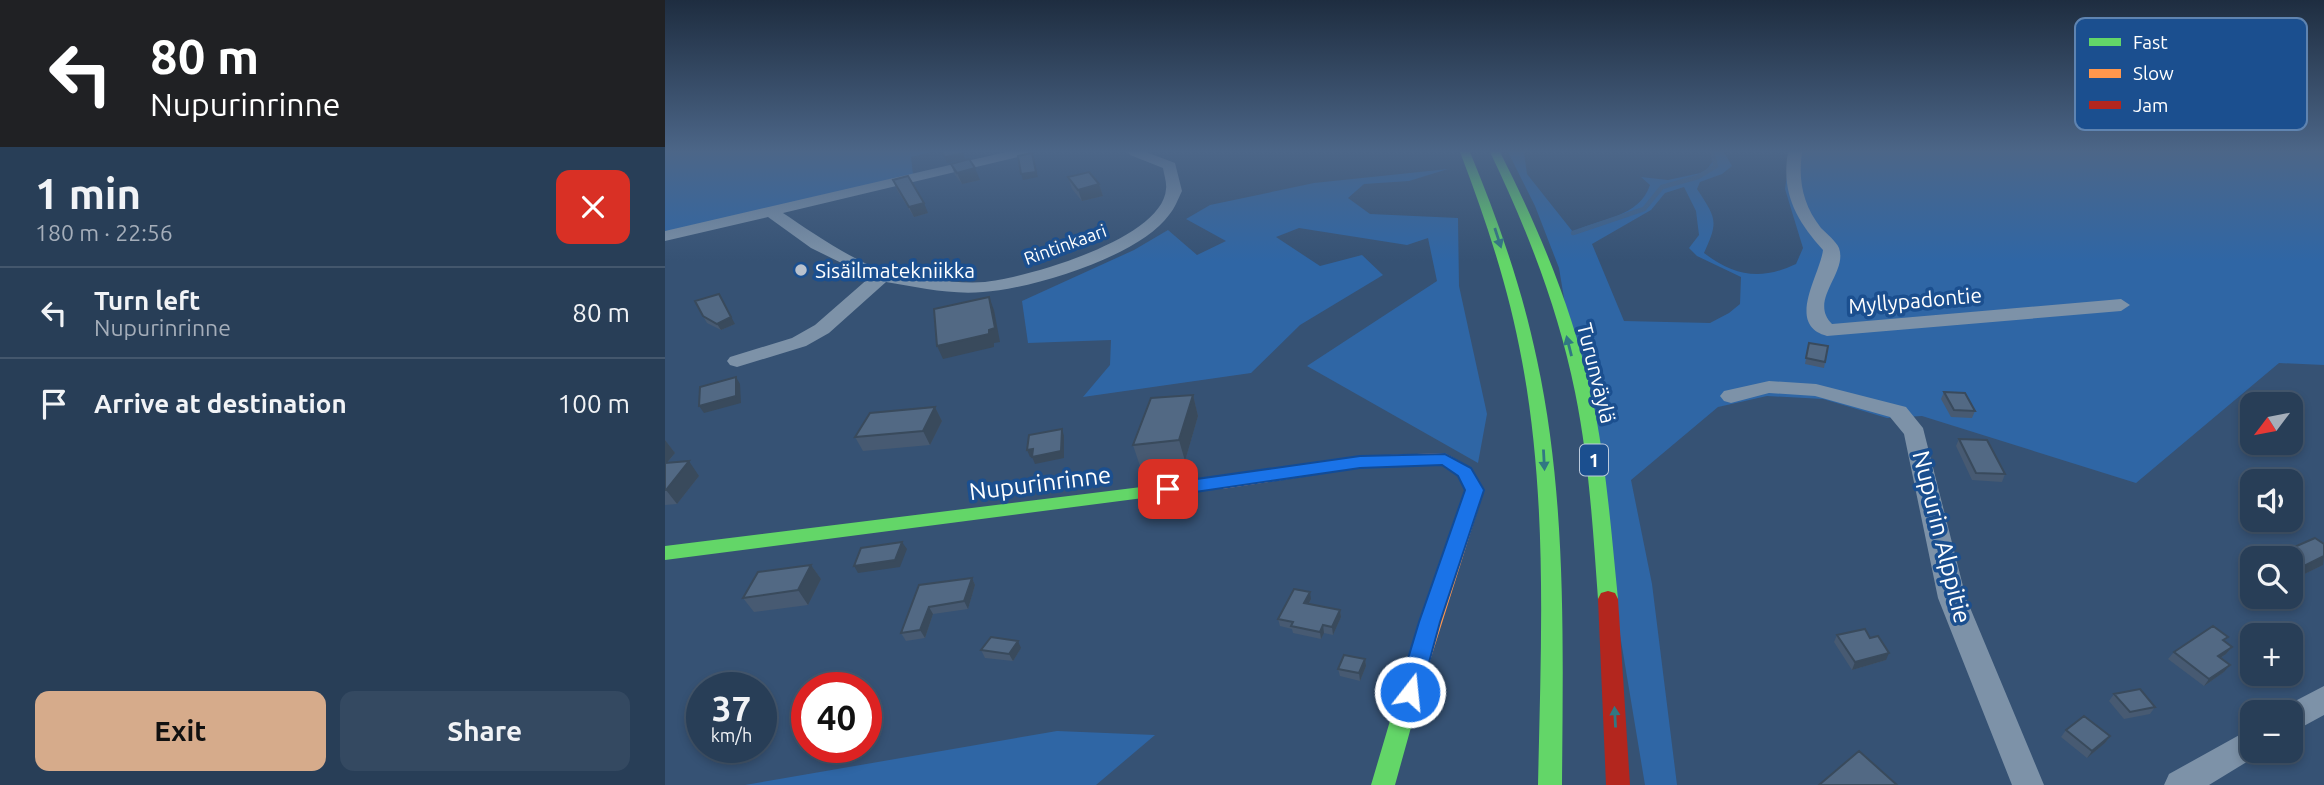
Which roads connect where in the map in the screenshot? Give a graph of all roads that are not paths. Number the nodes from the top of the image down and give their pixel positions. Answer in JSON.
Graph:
{"nodes":[{"id":1,"x":866,"y":189,"type":"edge"},
{"id":2,"x":1172,"y":189,"type":"edge"},
{"id":3,"x":1481,"y":189,"type":"edge"},
{"id":4,"x":1514,"y":189,"type":"edge"},
{"id":5,"x":1795,"y":189,"type":"edge"},
{"id":6,"x":770,"y":211,"type":"junction"},
{"id":7,"x":665,"y":236,"type":"edge"},
{"id":8,"x":882,"y":276,"type":"junction"},
{"id":9,"x":2121,"y":305,"type":"dead end"},
{"id":10,"x":737,"y":361,"type":"dead end"},
{"id":11,"x":1731,"y":396,"type":"dead end"},
{"id":12,"x":665,"y":553,"type":"edge"},
{"id":13,"x":2324,"y":699,"type":"edge"},
{"id":14,"x":2303,"y":712,"type":"edge"},
{"id":15,"x":2240,"y":749,"type":"edge"},
{"id":16,"x":1383,"y":785,"type":"edge"},
{"id":17,"x":1549,"y":785,"type":"edge"},
{"id":18,"x":1618,"y":785,"type":"edge"},
{"id":19,"x":2028,"y":785,"type":"edge"},
{"id":20,"x":2180,"y":785,"type":"edge"}],
"edges":[{"from":1,"to":6,"type":"street"},
{"from":2,"to":8,"type":"street","name":"Rintinkaari"},
{"from":3,"to":17,"type":"main road","one_way":true},
{"from":18,"to":4,"type":"main road","name":"Turunväylä","number":"1","one_way":true},
{"from":5,"to":9,"type":"street","name":"Myllypadontie"},
{"from":6,"to":7,"type":"street"},
{"from":6,"to":8,"type":"street"},
{"from":8,"to":10,"type":"street"},
{"from":11,"to":19,"type":"street","name":"Nupurin Alppitie"},
{"from":12,"to":16,"type":"main road","name":"Nupurinrinne"},
{"from":13,"to":14,"type":"street"},
{"from":15,"to":20,"type":"street"}]}
